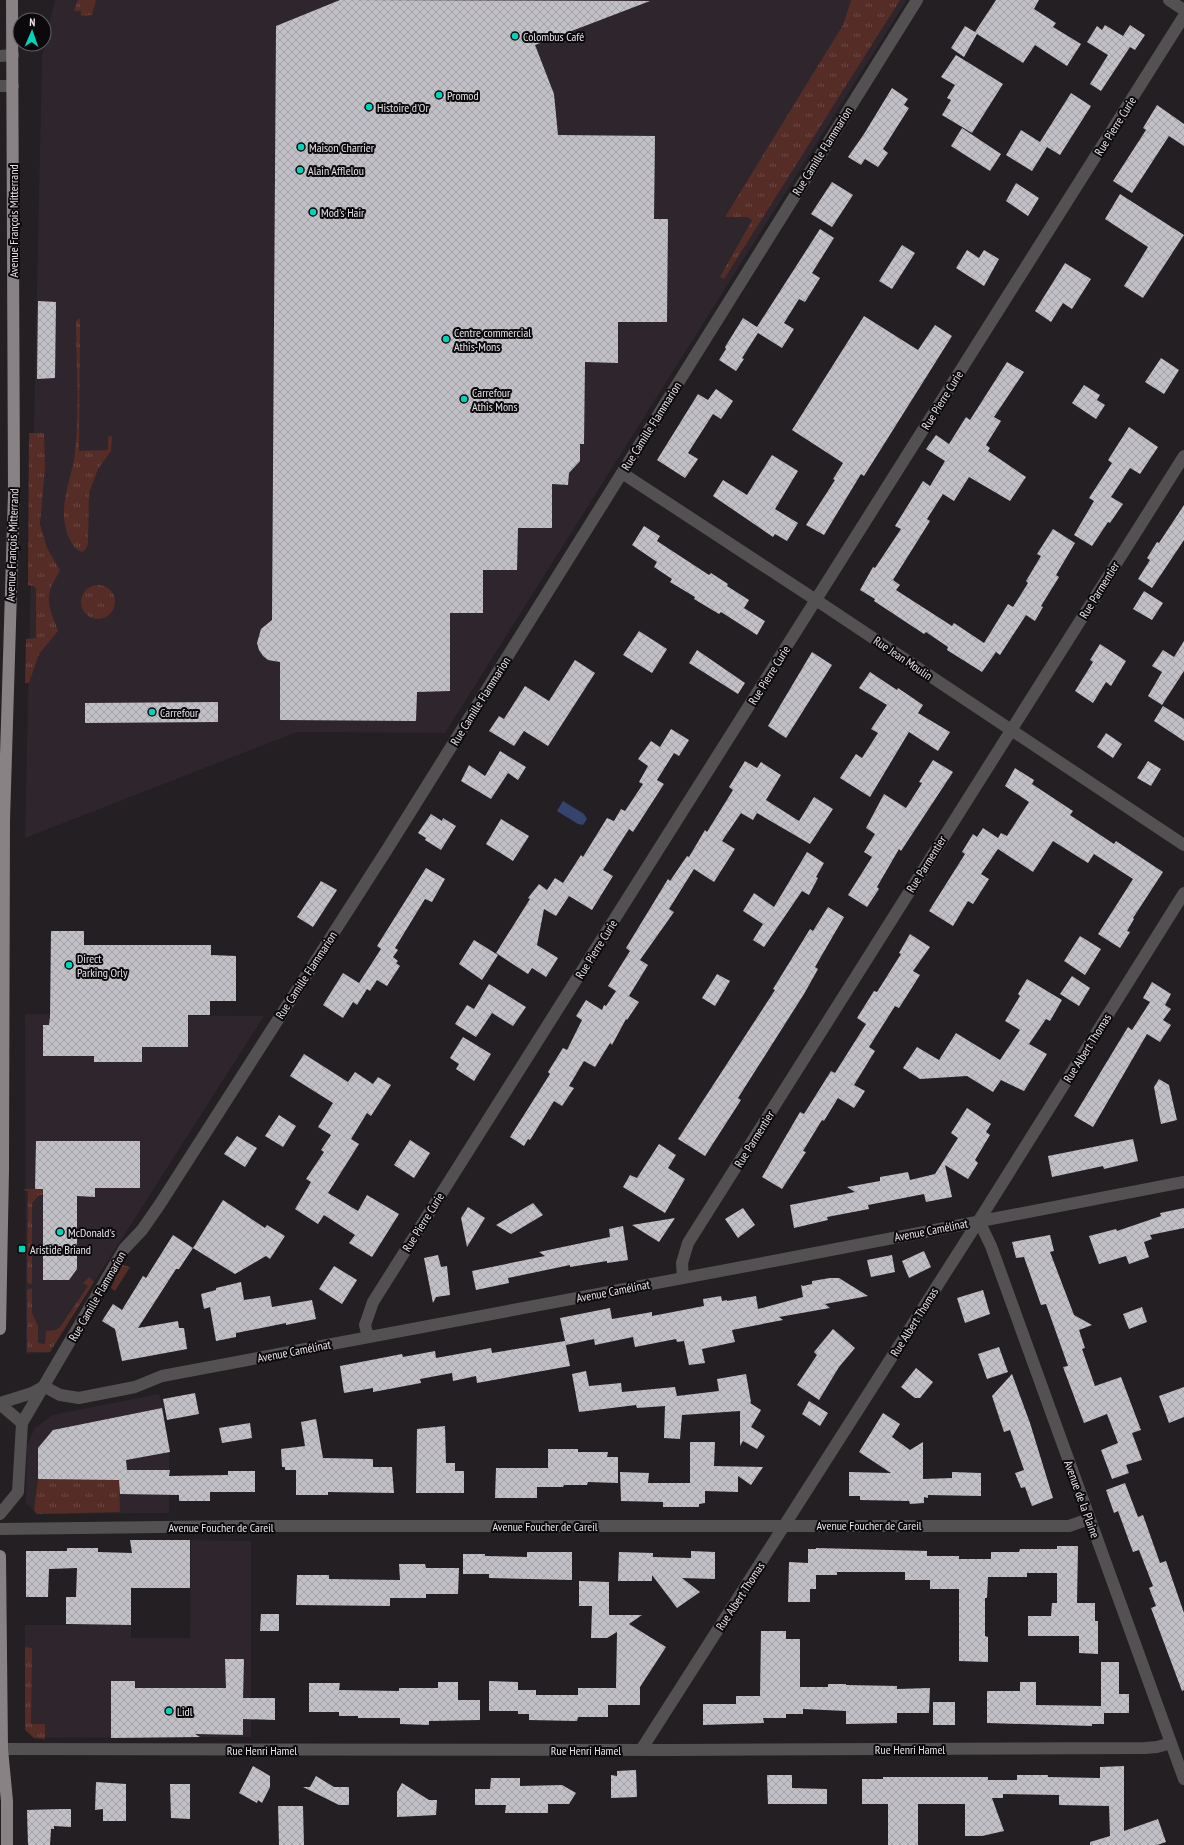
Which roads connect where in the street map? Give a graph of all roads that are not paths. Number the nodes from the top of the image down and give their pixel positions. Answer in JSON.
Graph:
{"nodes":[{"id":1,"x":12,"y":0,"type":"edge"},
{"id":2,"x":917,"y":0,"type":"edge"},
{"id":3,"x":1169,"y":0,"type":"edge"},
{"id":4,"x":1184,"y":10,"type":"edge"},
{"id":5,"x":1184,"y":16,"type":"edge"},
{"id":6,"x":13,"y":55,"type":"junction"},
{"id":7,"x":0,"y":56,"type":"edge"},
{"id":8,"x":0,"y":86,"type":"edge"},
{"id":9,"x":13,"y":86,"type":"junction"},
{"id":10,"x":1184,"y":456,"type":"edge"},
{"id":11,"x":622,"y":473,"type":"junction"},
{"id":12,"x":816,"y":600,"type":"junction"},
{"id":13,"x":1011,"y":730,"type":"junction"},
{"id":14,"x":1184,"y":845,"type":"edge"},
{"id":15,"x":1184,"y":894,"type":"edge"},
{"id":16,"x":1184,"y":1182,"type":"edge"},
{"id":17,"x":979,"y":1221,"type":"junction"},
{"id":18,"x":683,"y":1278,"type":"junction"},
{"id":19,"x":0,"y":1329,"type":"edge"},
{"id":20,"x":368,"y":1337,"type":"junction"},
{"id":21,"x":44,"y":1387,"type":"junction"},
{"id":22,"x":0,"y":1404,"type":"edge"},
{"id":23,"x":22,"y":1423,"type":"junction"},
{"id":24,"x":0,"y":1514,"type":"edge"},
{"id":25,"x":1089,"y":1519,"type":"junction"},
{"id":26,"x":785,"y":1525,"type":"junction"},
{"id":27,"x":0,"y":1529,"type":"edge"},
{"id":28,"x":0,"y":1556,"type":"edge"},
{"id":29,"x":1171,"y":1743,"type":"junction"},
{"id":30,"x":2,"y":1749,"type":"junction"},
{"id":31,"x":641,"y":1750,"type":"junction"},
{"id":32,"x":1184,"y":1779,"type":"edge"},
{"id":33,"x":7,"y":1845,"type":"edge"}],
"edges":[{"from":1,"to":6,"type":"main road","name":"Avenue François Mitterrand"},
{"from":2,"to":11,"type":"street","name":"Rue Camille Flammarion"},
{"from":3,"to":4,"type":"street"},
{"from":5,"to":12,"type":"street","name":"Rue Pierre Curie"},
{"from":6,"to":7,"type":"street"},
{"from":6,"to":9,"type":"main road","name":"Avenue François Mitterrand"},
{"from":8,"to":9,"type":"street"},
{"from":9,"to":19,"type":"main road","name":"Avenue François Mitterrand"},
{"from":10,"to":13,"type":"street","name":"Rue Parmentier"},
{"from":11,"to":12,"type":"street","name":"Rue Jean Moulin"},
{"from":11,"to":21,"type":"street","name":"Rue Camille Flammarion"},
{"from":12,"to":13,"type":"street","name":"Rue Jean Moulin"},
{"from":12,"to":20,"type":"street","name":"Rue Pierre Curie"},
{"from":13,"to":14,"type":"street","name":"Rue Jean Moulin"},
{"from":13,"to":18,"type":"street","name":"Rue Parmentier"},
{"from":15,"to":17,"type":"street","name":"Rue Albert Thomas"},
{"from":16,"to":17,"type":"street","name":"Avenue Camélinat"},
{"from":17,"to":18,"type":"street","name":"Avenue Camélinat"},
{"from":17,"to":25,"type":"street","name":"Avenue de la Plaine"},
{"from":17,"to":26,"type":"street","name":"Rue Albert Thomas"},
{"from":18,"to":20,"type":"street","name":"Avenue Camélinat"},
{"from":20,"to":21,"type":"street","name":"Avenue Camélinat"},
{"from":21,"to":22,"type":"street"},
{"from":21,"to":23,"type":"street","name":"Rue Camille Flammarion"},
{"from":22,"to":23,"type":"street"},
{"from":23,"to":24,"type":"street"},
{"from":25,"to":26,"type":"street","name":"Avenue Foucher de Careil"},
{"from":25,"to":29,"type":"street","name":"Avenue de la Plaine"},
{"from":26,"to":27,"type":"street","name":"Avenue Foucher de Careil"},
{"from":26,"to":31,"type":"street","name":"Rue Albert Thomas"},
{"from":28,"to":30,"type":"main road"},
{"from":29,"to":31,"type":"street","name":"Rue Henri Hamel"},
{"from":29,"to":32,"type":"street","name":"Avenue de la Plaine"},
{"from":30,"to":31,"type":"street","name":"Rue Henri Hamel"},
{"from":30,"to":33,"type":"main road"}]}
